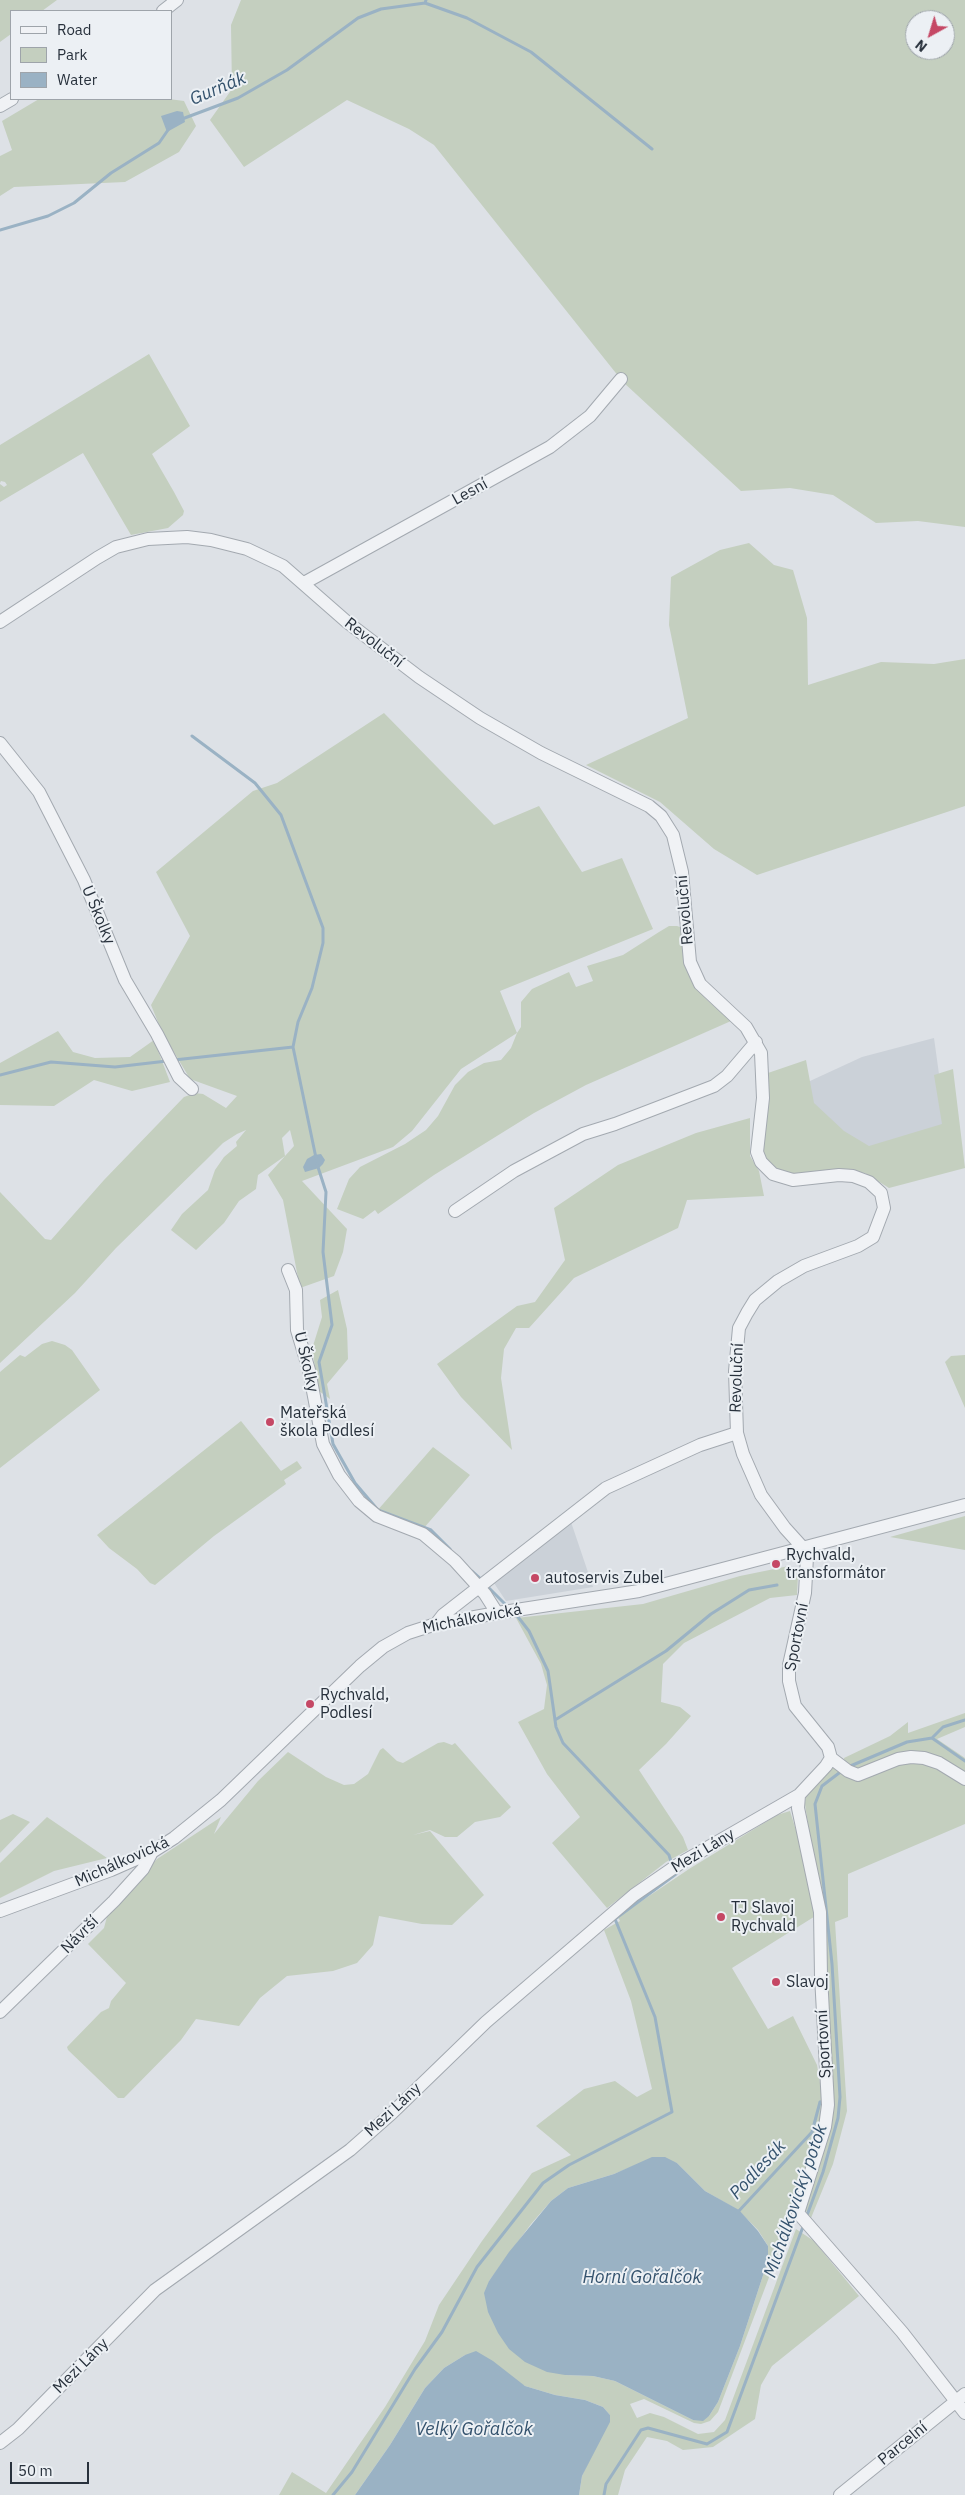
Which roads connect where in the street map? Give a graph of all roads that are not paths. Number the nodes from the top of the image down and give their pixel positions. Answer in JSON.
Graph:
{"nodes":[{"id":1,"x":178,"y":0,"type":"edge"},
{"id":2,"x":164,"y":10,"type":"edge"},
{"id":3,"x":621,"y":379,"type":"dead end"},
{"id":4,"x":304,"y":583,"type":"junction"},
{"id":5,"x":0,"y":622,"type":"edge"},
{"id":6,"x":0,"y":743,"type":"edge"},
{"id":7,"x":756,"y":1042,"type":"junction"},
{"id":8,"x":192,"y":1089,"type":"dead end"},
{"id":9,"x":455,"y":1211,"type":"dead end"},
{"id":10,"x":288,"y":1270,"type":"dead end"},
{"id":11,"x":737,"y":1433,"type":"junction"},
{"id":12,"x":965,"y":1505,"type":"edge"},
{"id":13,"x":804,"y":1548,"type":"junction"},
{"id":14,"x":478,"y":1587,"type":"junction"},
{"id":15,"x":497,"y":1613,"type":"junction"},
{"id":16,"x":436,"y":1624,"type":"junction"},
{"id":17,"x":839,"y":1764,"type":"junction"},
{"id":18,"x":965,"y":1779,"type":"edge"},
{"id":19,"x":799,"y":1795,"type":"junction"},
{"id":20,"x":152,"y":1852,"type":"junction"},
{"id":21,"x":0,"y":1911,"type":"edge"},
{"id":22,"x":0,"y":2012,"type":"edge"},
{"id":23,"x":960,"y":2398,"type":"edge"},
{"id":24,"x":965,"y":2413,"type":"edge"},
{"id":25,"x":0,"y":2443,"type":"edge"},
{"id":26,"x":840,"y":2495,"type":"edge"}],
"edges":[{"from":1,"to":2,"type":"street"},
{"from":3,"to":4,"type":"street","name":"Lesní"},
{"from":4,"to":5,"type":"street","name":"Revoluční"},
{"from":4,"to":7,"type":"street","name":"Revoluční"},
{"from":6,"to":8,"type":"street","name":"U Školky"},
{"from":7,"to":9,"type":"street"},
{"from":7,"to":11,"type":"street","name":"Revoluční"},
{"from":10,"to":14,"type":"street","name":"U Školky"},
{"from":11,"to":13,"type":"street","name":"Revoluční"},
{"from":11,"to":14,"type":"street"},
{"from":12,"to":13,"type":"street","name":"Michálkovická"},
{"from":13,"to":15,"type":"street","name":"Michálkovická"},
{"from":13,"to":17,"type":"street","name":"Sportovní"},
{"from":14,"to":15,"type":"street","name":"U Školky"},
{"from":14,"to":16,"type":"street"},
{"from":15,"to":16,"type":"street","name":"Michálkovická"},
{"from":16,"to":20,"type":"street","name":"Michálkovická"},
{"from":17,"to":18,"type":"street"},
{"from":17,"to":19,"type":"street"},
{"from":19,"to":23,"type":"street","name":"Sportovní"},
{"from":19,"to":25,"type":"street","name":"Mezi Lány"},
{"from":20,"to":21,"type":"street","name":"Michálkovická"},
{"from":20,"to":22,"type":"street","name":"Návrší"},
{"from":23,"to":24,"type":"street","name":"Sportovní"},
{"from":23,"to":26,"type":"street","name":"Parcelní"}]}
